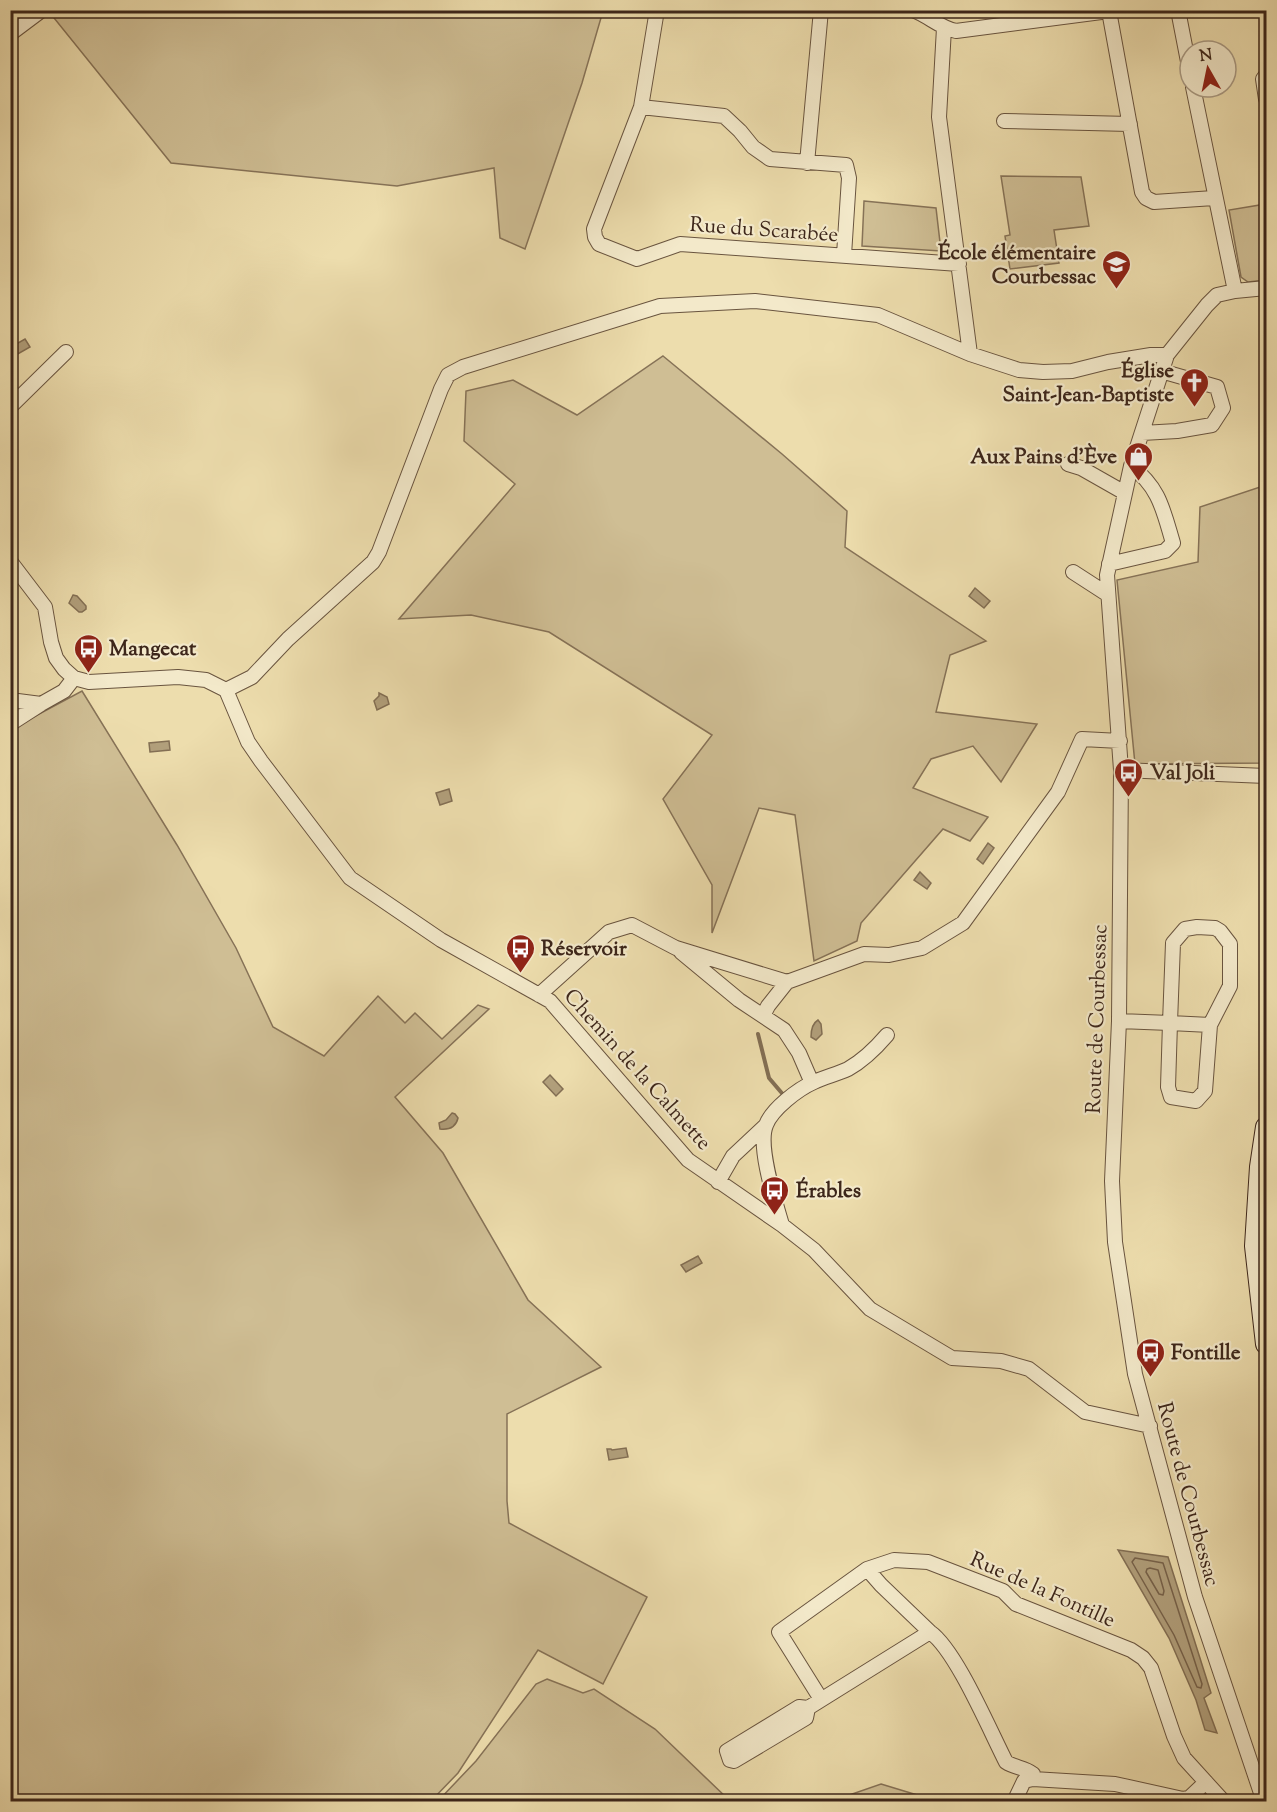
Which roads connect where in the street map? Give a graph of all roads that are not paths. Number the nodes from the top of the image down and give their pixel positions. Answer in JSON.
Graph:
{"nodes":[{"id":1,"x":42,"y":10,"type":"edge"},
{"id":2,"x":657,"y":10,"type":"edge"},
{"id":3,"x":821,"y":10,"type":"edge"},
{"id":4,"x":913,"y":10,"type":"edge"},
{"id":5,"x":1178,"y":10,"type":"edge"},
{"id":6,"x":944,"y":28,"type":"junction"},
{"id":7,"x":10,"y":34,"type":"edge"},
{"id":8,"x":1184,"y":39,"type":"edge"},
{"id":9,"x":1266,"y":75,"type":"edge"},
{"id":10,"x":1195,"y":99,"type":"edge"},
{"id":11,"x":1266,"y":99,"type":"edge"},
{"id":12,"x":641,"y":107,"type":"junction"},
{"id":13,"x":1004,"y":121,"type":"dead end"},
{"id":14,"x":1130,"y":124,"type":"junction"},
{"id":15,"x":807,"y":163,"type":"junction"},
{"id":16,"x":1214,"y":198,"type":"junction"},
{"id":17,"x":844,"y":255,"type":"junction"},
{"id":18,"x":959,"y":264,"type":"junction"},
{"id":19,"x":1266,"y":288,"type":"edge"},
{"id":20,"x":1234,"y":291,"type":"junction"},
{"id":21,"x":66,"y":352,"type":"dead end"},
{"id":22,"x":970,"y":354,"type":"junction"},
{"id":23,"x":1167,"y":355,"type":"junction"},
{"id":24,"x":1161,"y":371,"type":"junction"},
{"id":25,"x":10,"y":407,"type":"edge"},
{"id":26,"x":1142,"y":433,"type":"junction"},
{"id":27,"x":1068,"y":464,"type":"dead end"},
{"id":28,"x":1131,"y":466,"type":"junction"},
{"id":29,"x":1125,"y":493,"type":"junction"},
{"id":30,"x":10,"y":561,"type":"edge"},
{"id":31,"x":1109,"y":564,"type":"junction"},
{"id":32,"x":1074,"y":572,"type":"dead end"},
{"id":33,"x":1107,"y":594,"type":"junction"},
{"id":34,"x":74,"y":678,"type":"junction"},
{"id":35,"x":226,"y":690,"type":"junction"},
{"id":36,"x":10,"y":700,"type":"edge"},
{"id":37,"x":41,"y":704,"type":"junction"},
{"id":38,"x":10,"y":724,"type":"edge"},
{"id":39,"x":1120,"y":741,"type":"junction"},
{"id":40,"x":1121,"y":770,"type":"junction"},
{"id":41,"x":1266,"y":776,"type":"edge"},
{"id":42,"x":676,"y":948,"type":"junction"},
{"id":43,"x":787,"y":982,"type":"junction"},
{"id":44,"x":539,"y":995,"type":"junction"},
{"id":45,"x":763,"y":1016,"type":"junction"},
{"id":46,"x":1119,"y":1021,"type":"junction"},
{"id":47,"x":1170,"y":1023,"type":"junction"},
{"id":48,"x":1210,"y":1025,"type":"junction"},
{"id":49,"x":887,"y":1035,"type":"dead end"},
{"id":50,"x":812,"y":1083,"type":"junction"},
{"id":51,"x":765,"y":1126,"type":"junction"},
{"id":52,"x":1266,"y":1126,"type":"edge"},
{"id":53,"x":718,"y":1182,"type":"junction"},
{"id":54,"x":782,"y":1226,"type":"junction"},
{"id":55,"x":1266,"y":1344,"type":"edge"},
{"id":56,"x":1150,"y":1426,"type":"junction"},
{"id":57,"x":867,"y":1569,"type":"junction"},
{"id":58,"x":930,"y":1632,"type":"junction"},
{"id":59,"x":824,"y":1698,"type":"junction"},
{"id":60,"x":808,"y":1708,"type":"junction"},
{"id":61,"x":1033,"y":1779,"type":"junction"},
{"id":62,"x":1206,"y":1782,"type":"junction"},
{"id":63,"x":1014,"y":1802,"type":"edge"},
{"id":64,"x":1224,"y":1802,"type":"edge"},
{"id":65,"x":1264,"y":1802,"type":"edge"}],
"edges":[{"from":1,"to":7,"type":"street"},
{"from":2,"to":12,"type":"street","name":"Rue du Scarabée"},
{"from":3,"to":15,"type":"street"},
{"from":4,"to":6,"type":"street"},
{"from":5,"to":8,"type":"street"},
{"from":6,"to":14,"type":"street"},
{"from":6,"to":18,"type":"street"},
{"from":9,"to":11,"type":"street"},
{"from":10,"to":16,"type":"street"},
{"from":12,"to":15,"type":"street"},
{"from":12,"to":17,"type":"street","name":"Rue du Scarabée"},
{"from":13,"to":14,"type":"street"},
{"from":14,"to":16,"type":"street"},
{"from":15,"to":17,"type":"street"},
{"from":16,"to":20,"type":"street"},
{"from":17,"to":18,"type":"street","name":"Rue du Scarabée"},
{"from":18,"to":22,"type":"street"},
{"from":19,"to":20,"type":"street","name":"Route de Courbessac"},
{"from":20,"to":23,"type":"street","name":"Route de Courbessac"},
{"from":21,"to":25,"type":"street"},
{"from":22,"to":23,"type":"street"},
{"from":22,"to":35,"type":"street"},
{"from":23,"to":24,"type":"street","name":"Route de Courbessac"},
{"from":24,"to":26,"type":"street","name":"Route de Courbessac"},
{"from":24,"to":26,"type":"street"},
{"from":26,"to":28,"type":"street","name":"Route de Courbessac"},
{"from":27,"to":29,"type":"street"},
{"from":28,"to":29,"type":"street","name":"Route de Courbessac"},
{"from":28,"to":31,"type":"street"},
{"from":29,"to":31,"type":"street","name":"Route de Courbessac"},
{"from":30,"to":34,"type":"street"},
{"from":31,"to":33,"type":"street","name":"Route de Courbessac"},
{"from":32,"to":33,"type":"street"},
{"from":33,"to":39,"type":"street","name":"Route de Courbessac"},
{"from":34,"to":35,"type":"street"},
{"from":34,"to":37,"type":"street"},
{"from":35,"to":44,"type":"street","name":"Chemin de la Calmette"},
{"from":36,"to":37,"type":"street"},
{"from":37,"to":38,"type":"street"},
{"from":39,"to":40,"type":"street","name":"Route de Courbessac"},
{"from":39,"to":43,"type":"street"},
{"from":40,"to":41,"type":"street"},
{"from":40,"to":46,"type":"street","name":"Route de Courbessac"},
{"from":42,"to":43,"type":"street"},
{"from":42,"to":44,"type":"street"},
{"from":42,"to":45,"type":"street"},
{"from":43,"to":45,"type":"street"},
{"from":44,"to":53,"type":"street","name":"Chemin de la Calmette"},
{"from":45,"to":50,"type":"street"},
{"from":46,"to":47,"type":"street"},
{"from":46,"to":56,"type":"street","name":"Route de Courbessac"},
{"from":47,"to":48,"type":"street"},
{"from":47,"to":48,"type":"street"},
{"from":47,"to":48,"type":"street"},
{"from":49,"to":50,"type":"street"},
{"from":50,"to":51,"type":"street"},
{"from":51,"to":53,"type":"street"},
{"from":51,"to":54,"type":"street"},
{"from":52,"to":55,"type":"street"},
{"from":53,"to":54,"type":"street","name":"Chemin de la Calmette"},
{"from":54,"to":56,"type":"street","name":"Chemin de la Calmette"},
{"from":56,"to":65,"type":"street","name":"Route de Courbessac"},
{"from":57,"to":58,"type":"street"},
{"from":57,"to":59,"type":"street","name":"Rue de la Fontille"},
{"from":57,"to":62,"type":"street","name":"Rue de la Fontille"},
{"from":58,"to":59,"type":"street"},
{"from":58,"to":61,"type":"street"},
{"from":59,"to":60,"type":"street"},
{"from":60,"to":60,"type":"street"},
{"from":61,"to":62,"type":"street"},
{"from":61,"to":63,"type":"street"},
{"from":62,"to":64,"type":"street","name":"Rue de la Fontille"}]}
